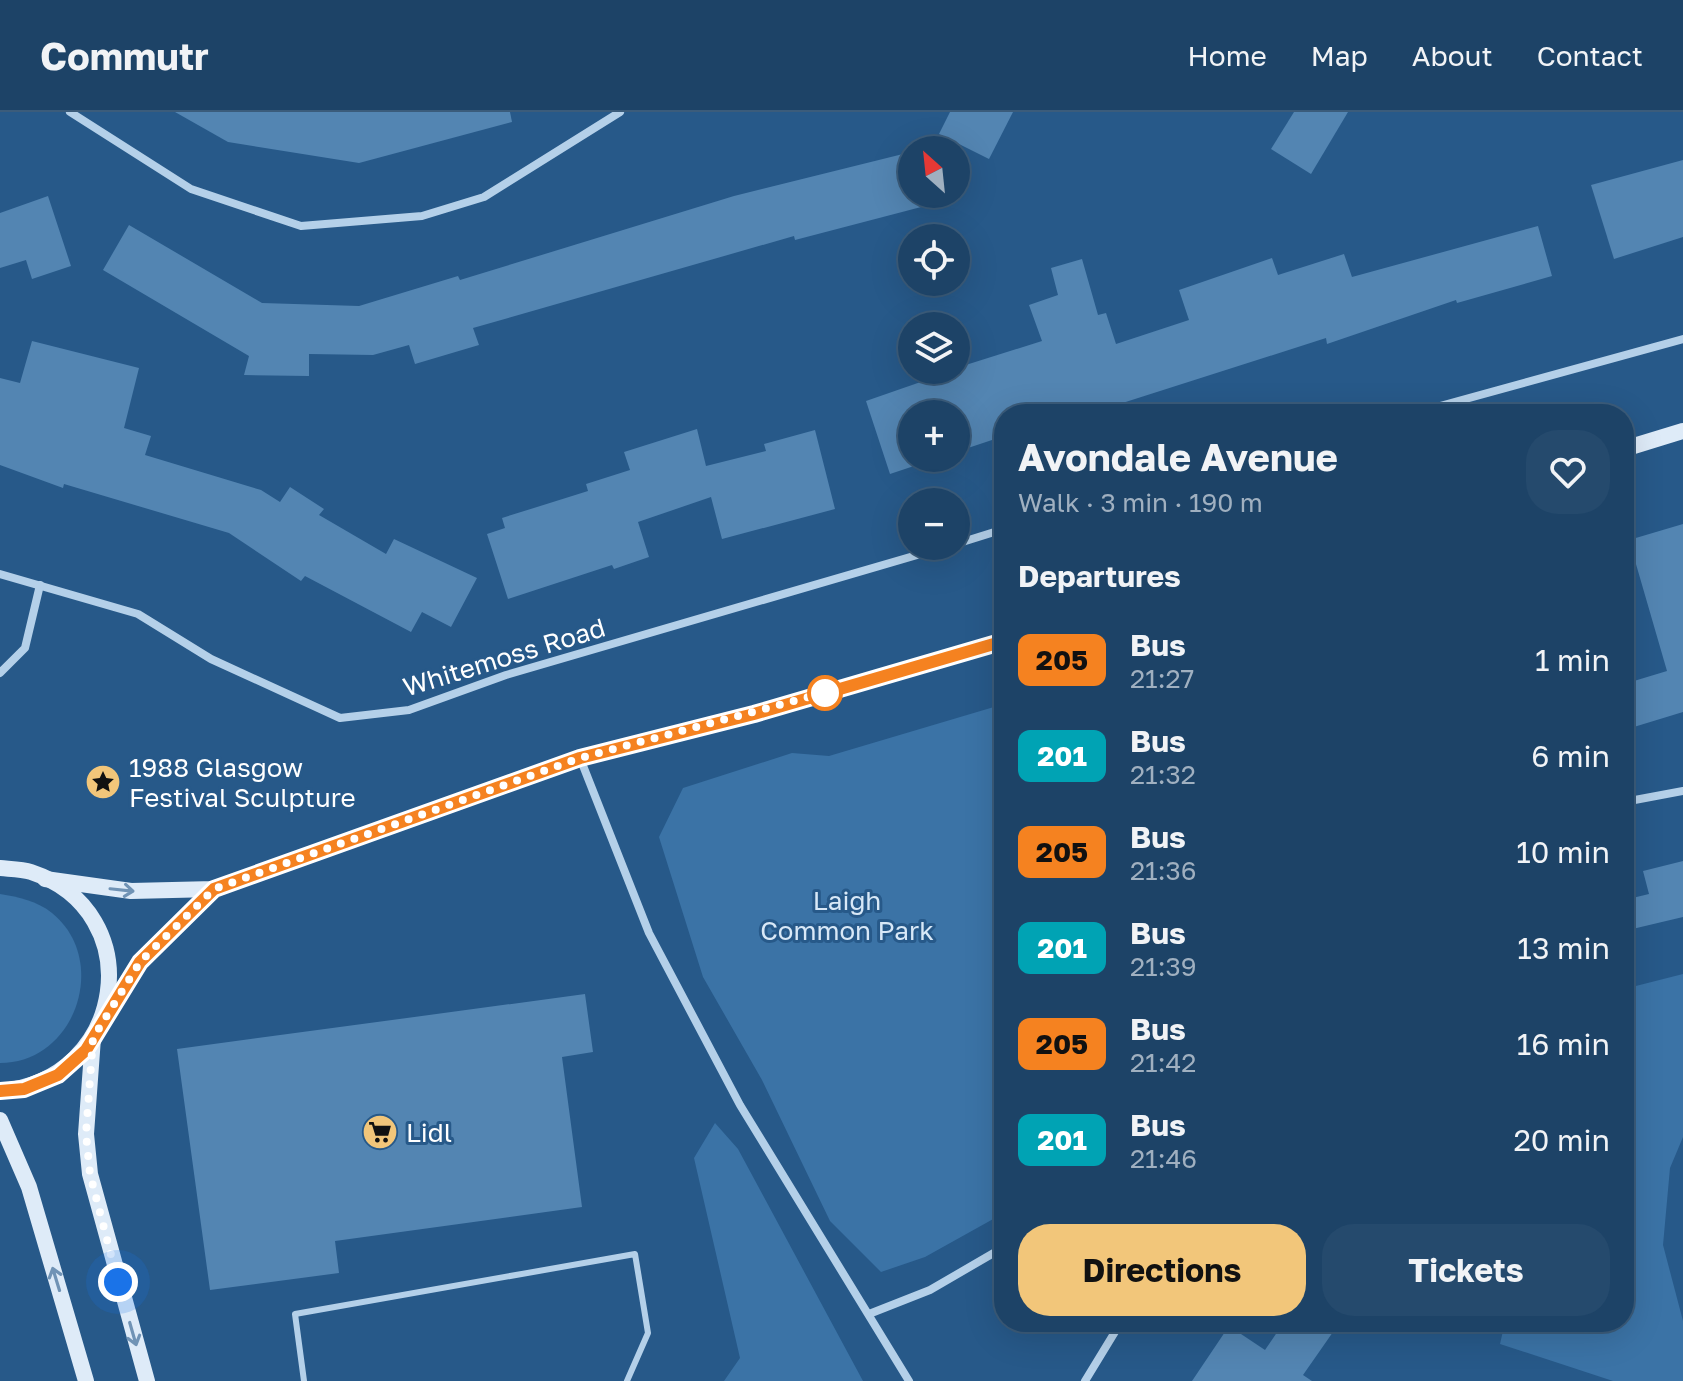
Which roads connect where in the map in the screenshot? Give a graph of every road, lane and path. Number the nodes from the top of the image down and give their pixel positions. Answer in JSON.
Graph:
{"nodes":[{"id":1,"x":70,"y":112,"type":"edge"},
{"id":2,"x":620,"y":112,"type":"edge"},
{"id":3,"x":1683,"y":339,"type":"edge"},
{"id":4,"x":1447,"y":404,"type":"edge"},
{"id":5,"x":1683,"y":431,"type":"edge"},
{"id":6,"x":1634,"y":446,"type":"edge"},
{"id":7,"x":994,"y":532,"type":"edge"},
{"id":8,"x":970,"y":540,"type":"edge"},
{"id":9,"x":900,"y":560,"type":"edge"},
{"id":10,"x":0,"y":574,"type":"edge"},
{"id":11,"x":40,"y":585,"type":"junction"},
{"id":12,"x":994,"y":644,"type":"edge"},
{"id":13,"x":0,"y":673,"type":"edge"},
{"id":14,"x":580,"y":758,"type":"junction"},
{"id":15,"x":1683,"y":791,"type":"edge"},
{"id":16,"x":1634,"y":800,"type":"edge"},
{"id":17,"x":4,"y":865,"type":"edge"},
{"id":18,"x":45,"y":879,"type":"junction"},
{"id":19,"x":214,"y":889,"type":"junction"},
{"id":20,"x":104,"y":1018,"type":"junction"},
{"id":21,"x":93,"y":1038,"type":"junction"},
{"id":22,"x":0,"y":1091,"type":"edge"},
{"id":23,"x":0,"y":1120,"type":"edge"},
{"id":24,"x":994,"y":1253,"type":"edge"},
{"id":25,"x":869,"y":1314,"type":"junction"},
{"id":26,"x":1115,"y":1332,"type":"edge"},
{"id":27,"x":86,"y":1381,"type":"edge"},
{"id":28,"x":147,"y":1381,"type":"edge"},
{"id":29,"x":304,"y":1381,"type":"edge"},
{"id":30,"x":627,"y":1381,"type":"edge"},
{"id":31,"x":909,"y":1381,"type":"edge"},
{"id":32,"x":1085,"y":1381,"type":"edge"}],
"edges":[{"from":1,"to":2,"type":"street"},
{"from":3,"to":4,"type":"street"},
{"from":5,"to":6,"type":"main road"},
{"from":7,"to":8,"type":"street"},
{"from":9,"to":11,"type":"street","name":"Whitemoss Road"},
{"from":10,"to":11,"type":"street","name":"Whitemoss Road"},
{"from":11,"to":13,"type":"street"},
{"from":12,"to":14,"type":"main road"},
{"from":14,"to":19,"type":"main road"},
{"from":14,"to":25,"type":"street"},
{"from":15,"to":16,"type":"street"},
{"from":17,"to":18,"type":"main road"},
{"from":18,"to":19,"type":"main road","one_way":true},
{"from":18,"to":20,"type":"main road"},
{"from":19,"to":20,"type":"main road"},
{"from":20,"to":21,"type":"main road"},
{"from":21,"to":22,"type":"main road"},
{"from":21,"to":28,"type":"main road","one_way":true},
{"from":27,"to":23,"type":"main road","one_way":true},
{"from":24,"to":25,"type":"street"},
{"from":25,"to":31,"type":"street"},
{"from":26,"to":32,"type":"street"},
{"from":29,"to":30,"type":"lane"}]}
